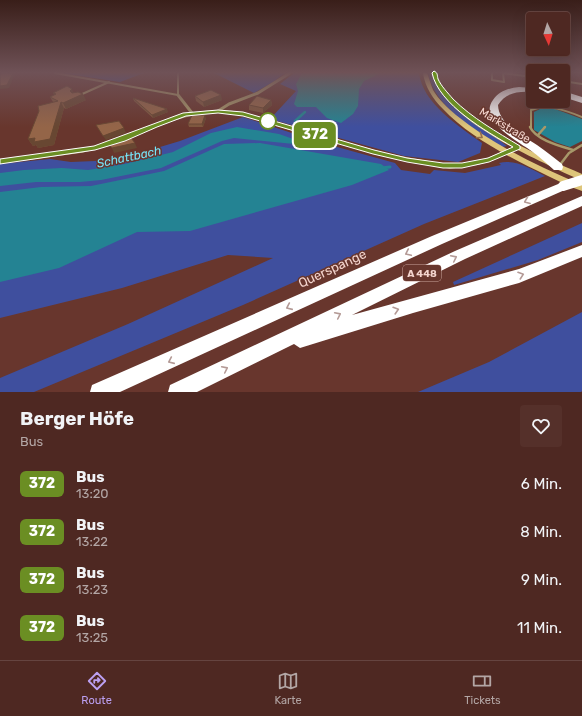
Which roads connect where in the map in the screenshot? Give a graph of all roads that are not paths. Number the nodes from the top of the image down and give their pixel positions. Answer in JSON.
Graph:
{"nodes":[{"id":1,"x":89,"y":91,"type":"edge"},
{"id":2,"x":158,"y":91,"type":"edge"},
{"id":3,"x":178,"y":91,"type":"edge"},
{"id":4,"x":261,"y":91,"type":"edge"},
{"id":5,"x":433,"y":91,"type":"edge"},
{"id":6,"x":444,"y":91,"type":"edge"},
{"id":7,"x":512,"y":91,"type":"edge"},
{"id":8,"x":178,"y":95,"type":"junction"},
{"id":9,"x":570,"y":96,"type":"edge"},
{"id":10,"x":76,"y":97,"type":"edge"},
{"id":11,"x":582,"y":100,"type":"edge"},
{"id":12,"x":218,"y":111,"type":"junction"},
{"id":13,"x":192,"y":113,"type":"junction"},
{"id":14,"x":582,"y":117,"type":"edge"},
{"id":15,"x":545,"y":127,"type":"dead end"},
{"id":16,"x":538,"y":135,"type":"junction"},
{"id":17,"x":122,"y":139,"type":"edge"},
{"id":18,"x":118,"y":141,"type":"edge"},
{"id":19,"x":582,"y":145,"type":"edge"},
{"id":20,"x":518,"y":147,"type":"junction"},
{"id":21,"x":573,"y":150,"type":"junction"},
{"id":22,"x":508,"y":152,"type":"junction"},
{"id":23,"x":0,"y":162,"type":"edge"},
{"id":24,"x":558,"y":167,"type":"junction"},
{"id":25,"x":582,"y":177,"type":"edge"},
{"id":26,"x":582,"y":180,"type":"edge"},
{"id":27,"x":582,"y":188,"type":"edge"},
{"id":28,"x":582,"y":201,"type":"edge"},
{"id":29,"x":582,"y":251,"type":"edge"},
{"id":30,"x":265,"y":350,"type":"junction"},
{"id":31,"x":100,"y":392,"type":"edge"},
{"id":32,"x":177,"y":392,"type":"edge"}],
"edges":[{"from":1,"to":10,"type":"lane"},
{"from":2,"to":8,"type":"lane"},
{"from":3,"to":8,"type":"lane"},
{"from":4,"to":12,"type":"street"},
{"from":5,"to":22,"type":"main road","name":"Markstraße","one_way":true},
{"from":6,"to":20,"type":"main road","name":"Markstraße"},
{"from":7,"to":24,"type":"highway"},
{"from":8,"to":13,"type":"street"},
{"from":9,"to":11,"type":"highway"},
{"from":12,"to":13,"type":"street"},
{"from":12,"to":22,"type":"street"},
{"from":13,"to":17,"type":"street"},
{"from":14,"to":16,"type":"lane"},
{"from":15,"to":16,"type":"lane"},
{"from":16,"to":21,"type":"lane"},
{"from":18,"to":23,"type":"street"},
{"from":19,"to":21,"type":"lane"},
{"from":20,"to":22,"type":"street"},
{"from":20,"to":24,"type":"main road","name":"Markstraße"},
{"from":21,"to":24,"type":"lane"},
{"from":22,"to":27,"type":"main road","name":"Markstraße"},
{"from":24,"to":25,"type":"main road","name":"Markstraße"},
{"from":26,"to":31,"type":"highway","name":"Querspange","number":"A 448","one_way":true,"bridge":true},
{"from":30,"to":28,"type":"highway","number":"A 448","one_way":true},
{"from":30,"to":29,"type":"highway","one_way":true},
{"from":32,"to":30,"type":"highway","number":"A 448","one_way":true}]}
